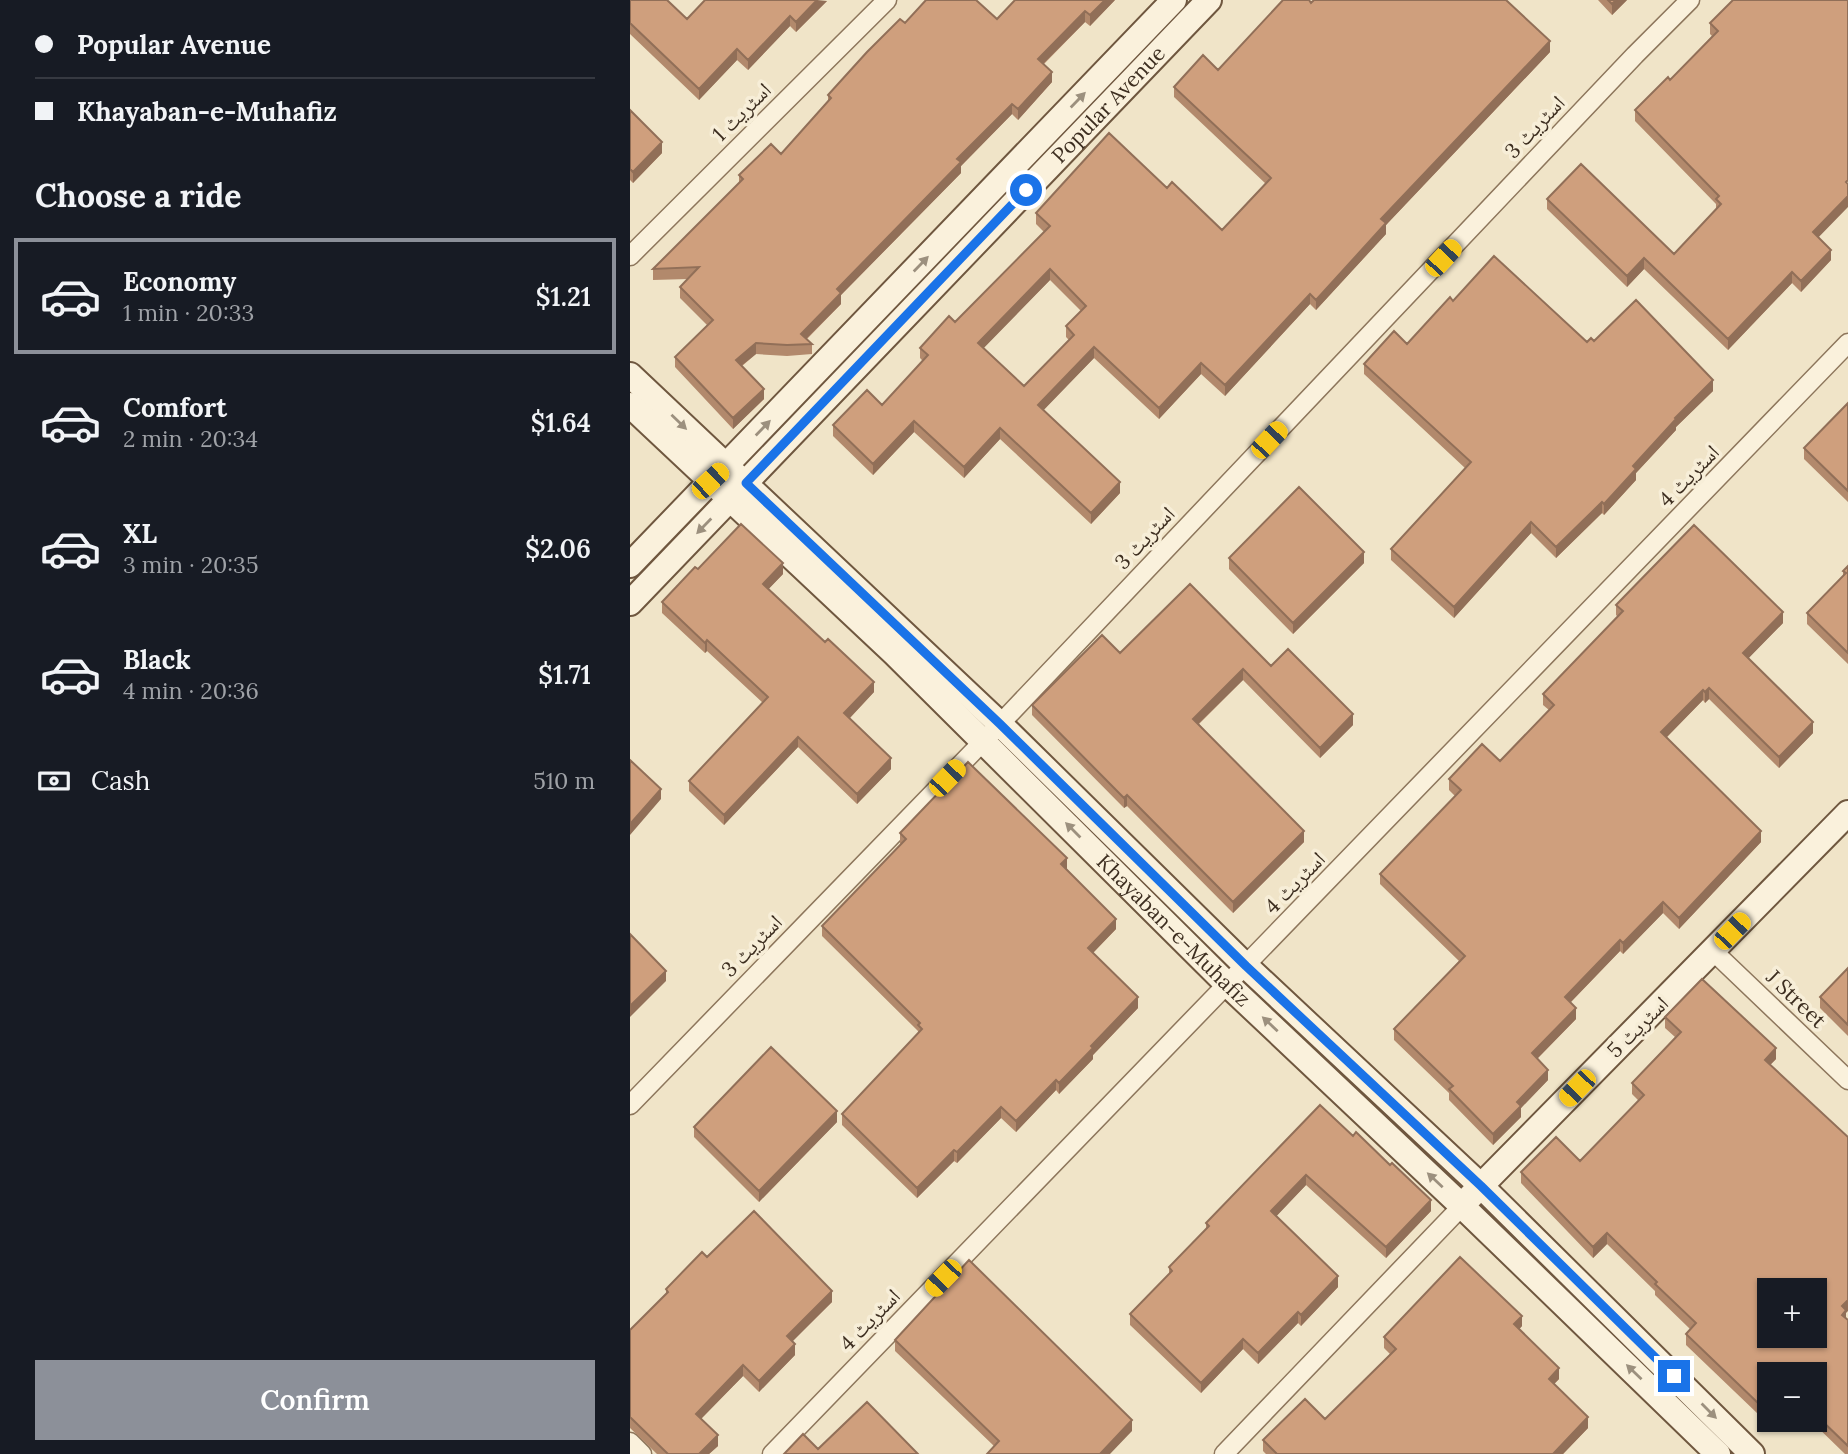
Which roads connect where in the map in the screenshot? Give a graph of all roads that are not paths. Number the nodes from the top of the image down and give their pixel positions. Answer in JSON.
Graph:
{"nodes":[{"id":1,"x":887,"y":0,"type":"edge"},
{"id":2,"x":1174,"y":0,"type":"edge"},
{"id":3,"x":1209,"y":0,"type":"edge"},
{"id":4,"x":1690,"y":0,"type":"edge"},
{"id":5,"x":630,"y":257,"type":"edge"},
{"id":6,"x":1848,"y":343,"type":"edge"},
{"id":7,"x":630,"y":375,"type":"edge"},
{"id":8,"x":630,"y":405,"type":"edge"},
{"id":9,"x":718,"y":474,"type":"junction"},
{"id":10,"x":738,"y":491,"type":"junction"},
{"id":11,"x":630,"y":565,"type":"edge"},
{"id":12,"x":630,"y":603,"type":"edge"},
{"id":13,"x":992,"y":732,"type":"junction"},
{"id":14,"x":1848,"y":813,"type":"edge"},
{"id":15,"x":1713,"y":951,"type":"junction"},
{"id":16,"x":1246,"y":966,"type":"junction"},
{"id":17,"x":1228,"y":985,"type":"junction"},
{"id":18,"x":1848,"y":1080,"type":"edge"},
{"id":19,"x":630,"y":1105,"type":"edge"},
{"id":20,"x":1481,"y":1186,"type":"junction"},
{"id":21,"x":1462,"y":1206,"type":"junction"},
{"id":22,"x":630,"y":1442,"type":"edge"},
{"id":23,"x":1228,"y":1453,"type":"edge"},
{"id":24,"x":642,"y":1454,"type":"edge"},
{"id":25,"x":772,"y":1454,"type":"edge"},
{"id":26,"x":1718,"y":1454,"type":"edge"},
{"id":27,"x":1752,"y":1454,"type":"edge"}],
"edges":[{"from":1,"to":5,"type":"street","name":"اسٹریٹ 1"},
{"from":9,"to":2,"type":"street","name":"Popular Avenue","one_way":true},
{"from":3,"to":10,"type":"street","name":"Popular Avenue"},
{"from":4,"to":13,"type":"street","name":"اسٹریٹ 3"},
{"from":6,"to":16,"type":"street","name":"اسٹریٹ 4"},
{"from":7,"to":9,"type":"street","name":"Khayaban-e-Muhafiz","one_way":true},
{"from":8,"to":9,"type":"street","name":"Khayaban-e-Muhafiz"},
{"from":9,"to":10,"type":"street","name":"Khayaban-e-Muhafiz"},
{"from":9,"to":11,"type":"street","name":"Popular Avenue"},
{"from":10,"to":12,"type":"street","name":"Popular Avenue","one_way":true},
{"from":10,"to":13,"type":"street","name":"Khayaban-e-Muhafiz"},
{"from":13,"to":16,"type":"street","name":"Khayaban-e-Muhafiz"},
{"from":17,"to":13,"type":"street","name":"Khayaban-e-Muhafiz","one_way":true},
{"from":13,"to":19,"type":"street","name":"اسٹریٹ 3"},
{"from":14,"to":15,"type":"street","name":"اسٹریٹ 5"},
{"from":15,"to":18,"type":"street","name":"J Street"},
{"from":15,"to":20,"type":"street","name":"اسٹریٹ 5"},
{"from":16,"to":17,"type":"street","name":"اسٹریٹ 4"},
{"from":16,"to":20,"type":"street","name":"Khayaban-e-Muhafiz"},
{"from":21,"to":17,"type":"street","name":"Khayaban-e-Muhafiz","one_way":true},
{"from":17,"to":25,"type":"street","name":"اسٹریٹ 4"},
{"from":20,"to":21,"type":"street","name":"اسٹریٹ 5"},
{"from":20,"to":27,"type":"street","name":"Khayaban-e-Muhafiz","one_way":true},
{"from":21,"to":23,"type":"street","name":"اسٹریٹ 5"},
{"from":26,"to":21,"type":"street","name":"Khayaban-e-Muhafiz","one_way":true},
{"from":22,"to":24,"type":"street"}]}
